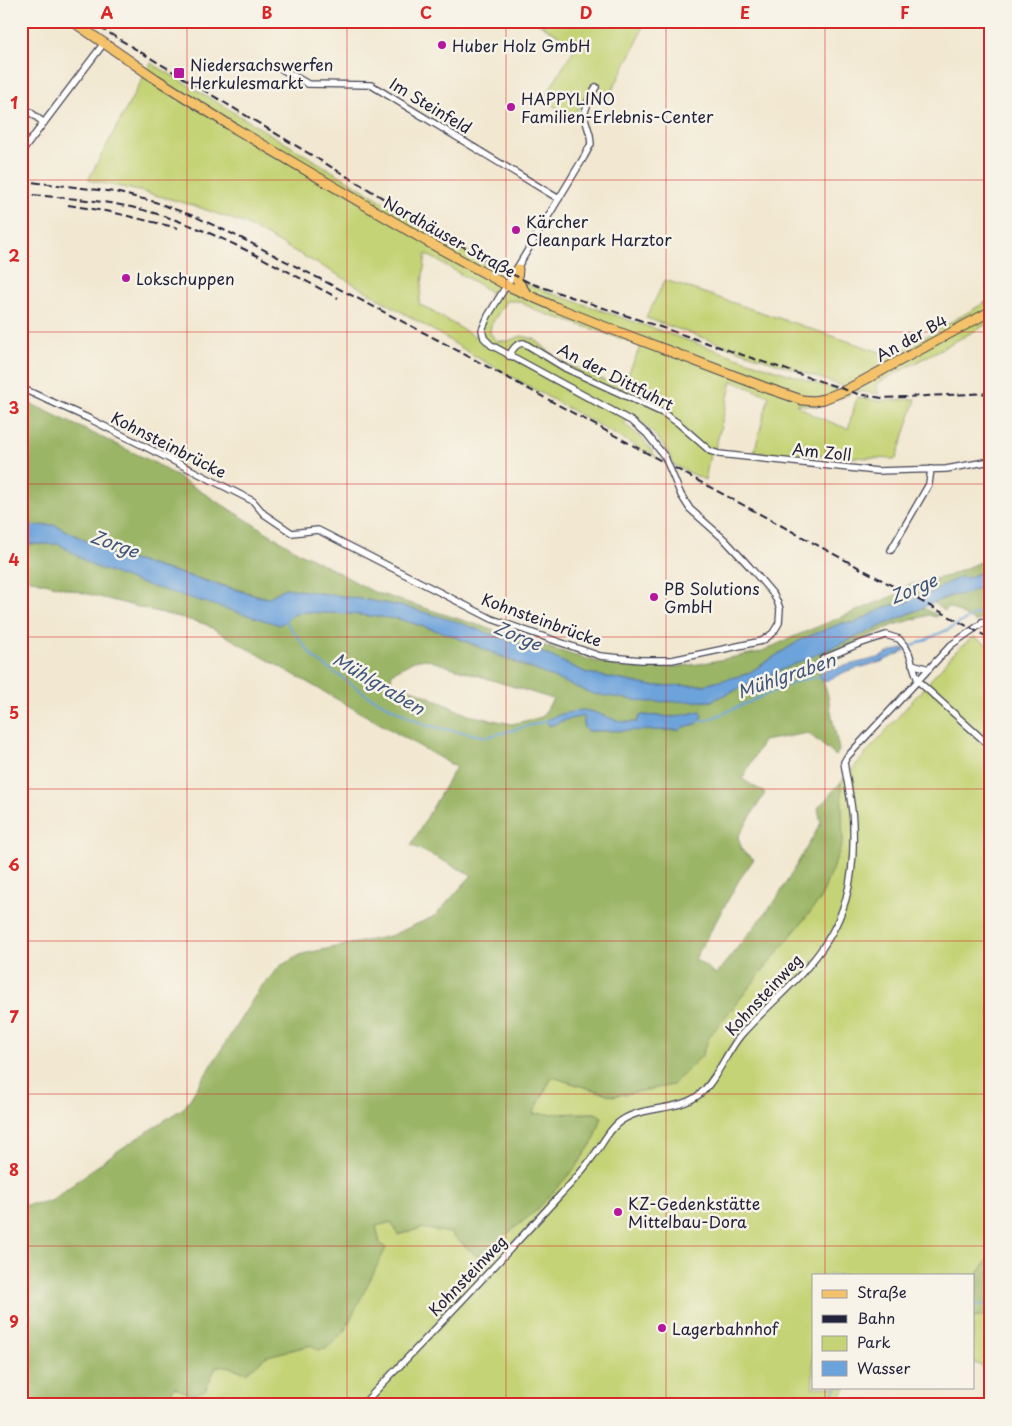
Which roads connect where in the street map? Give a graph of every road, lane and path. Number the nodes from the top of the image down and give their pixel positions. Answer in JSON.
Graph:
{"nodes":[{"id":1,"x":72,"y":21,"type":"edge"},
{"id":2,"x":104,"y":43,"type":"junction"},
{"id":3,"x":280,"y":68,"type":"dead end"},
{"id":4,"x":596,"y":87,"type":"dead end"},
{"id":5,"x":21,"y":105,"type":"edge"},
{"id":6,"x":44,"y":122,"type":"junction"},
{"id":7,"x":21,"y":154,"type":"edge"},
{"id":8,"x":559,"y":198,"type":"junction"},
{"id":9,"x":518,"y":268,"type":"junction"},
{"id":10,"x":508,"y":286,"type":"junction"},
{"id":11,"x":528,"y":295,"type":"junction"},
{"id":12,"x":991,"y":311,"type":"edge"},
{"id":13,"x":509,"y":356,"type":"junction"},
{"id":14,"x":21,"y":388,"type":"edge"},
{"id":15,"x":846,"y":390,"type":"joint"},
{"id":16,"x":710,"y":451,"type":"joint"},
{"id":17,"x":991,"y":460,"type":"edge"},
{"id":18,"x":931,"y":470,"type":"junction"},
{"id":19,"x":891,"y":550,"type":"dead end"},
{"id":20,"x":991,"y":617,"type":"edge"},
{"id":21,"x":982,"y":622,"type":"junction"},
{"id":22,"x":991,"y":627,"type":"edge"},
{"id":23,"x":823,"y":659,"type":"dead end"},
{"id":24,"x":912,"y":664,"type":"junction"},
{"id":25,"x":930,"y":669,"type":"junction"},
{"id":26,"x":918,"y":680,"type":"junction"},
{"id":27,"x":991,"y":748,"type":"edge"},
{"id":28,"x":360,"y":1405,"type":"edge"}],
"edges":[{"from":1,"to":2,"type":"main road","name":"Nordhäuser Straße"},
{"from":2,"to":6,"type":"street"},
{"from":2,"to":10,"type":"main road","name":"Nordhäuser Straße"},
{"from":3,"to":8,"type":"street","name":"Im Steinfeld"},
{"from":4,"to":8,"type":"street"},
{"from":5,"to":6,"type":"street"},
{"from":6,"to":7,"type":"street"},
{"from":8,"to":9,"type":"street"},
{"from":9,"to":10,"type":"street"},
{"from":9,"to":11,"type":"main road"},
{"from":10,"to":11,"type":"main road","name":"Nordhäuser Straße"},
{"from":10,"to":13,"type":"street","name":"Kohnsteinbrücke"},
{"from":11,"to":15,"type":"main road","name":"Nordhäuser Straße"},
{"from":12,"to":15,"type":"main road","name":"An der B4"},
{"from":13,"to":14,"type":"street","name":"Kohnsteinbrücke","bridge":true},
{"from":13,"to":16,"type":"street","name":"An der Dittfuhrt"},
{"from":16,"to":18,"type":"street","name":"Am Zoll"},
{"from":17,"to":18,"type":"street","name":"Am Zoll"},
{"from":18,"to":19,"type":"street"},
{"from":20,"to":21,"type":"street","name":"Kohnsteinweg"},
{"from":21,"to":22,"type":"street"},
{"from":21,"to":25,"type":"street","name":"Kohnsteinweg"},
{"from":23,"to":24,"type":"street"},
{"from":24,"to":25,"type":"street"},
{"from":24,"to":26,"type":"street"},
{"from":25,"to":26,"type":"street","name":"Kohnsteinweg"},
{"from":26,"to":27,"type":"street"},
{"from":26,"to":28,"type":"street","name":"Kohnsteinweg"}]}
